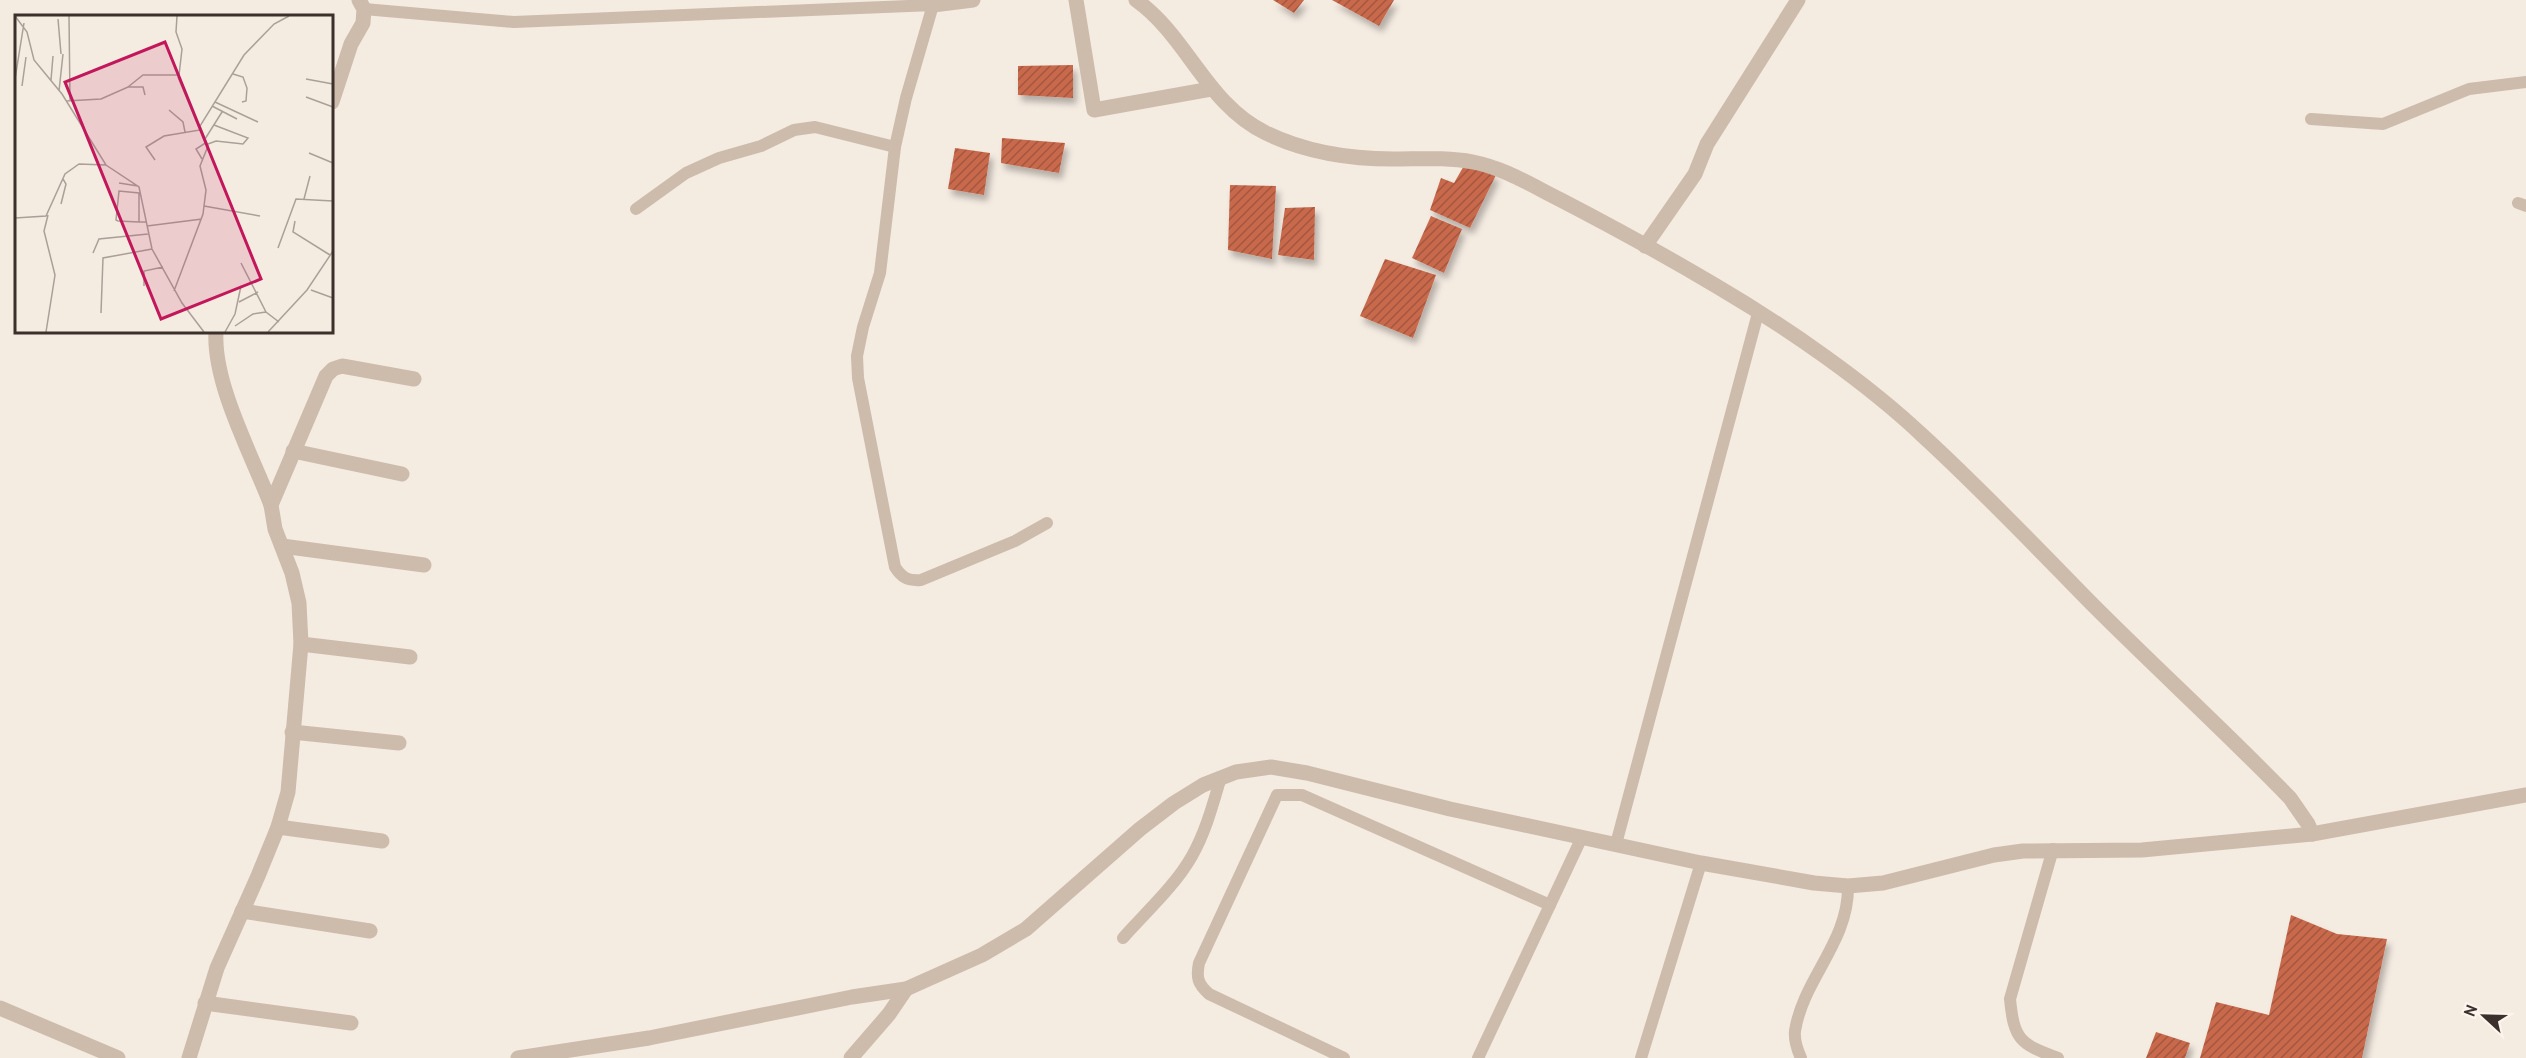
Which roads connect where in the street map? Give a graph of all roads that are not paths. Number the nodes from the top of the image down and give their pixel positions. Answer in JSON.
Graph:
{"nodes":[{"id":1,"x":974,"y":0,"type":"edge"},
{"id":2,"x":1076,"y":0,"type":"edge"},
{"id":3,"x":1136,"y":0,"type":"edge"},
{"id":4,"x":1798,"y":0,"type":"edge"},
{"id":5,"x":927,"y":3,"type":"edge"},
{"id":6,"x":362,"y":4,"type":"edge"},
{"id":7,"x":2526,"y":82,"type":"edge"},
{"id":8,"x":1211,"y":89,"type":"junction"},
{"id":9,"x":333,"y":99,"type":"edge"},
{"id":10,"x":2311,"y":120,"type":"dead end"},
{"id":11,"x":895,"y":147,"type":"junction"},
{"id":12,"x":636,"y":209,"type":"dead end"},
{"id":13,"x":1645,"y":246,"type":"junction"},
{"id":14,"x":1758,"y":313,"type":"junction"},
{"id":15,"x":216,"y":333,"type":"edge"},
{"id":16,"x":414,"y":379,"type":"dead end"},
{"id":17,"x":293,"y":451,"type":"junction"},
{"id":18,"x":402,"y":474,"type":"dead end"},
{"id":19,"x":272,"y":505,"type":"junction"},
{"id":20,"x":1047,"y":523,"type":"dead end"},
{"id":21,"x":282,"y":546,"type":"junction"},
{"id":22,"x":424,"y":565,"type":"dead end"},
{"id":23,"x":301,"y":644,"type":"junction"},
{"id":24,"x":410,"y":657,"type":"dead end"},
{"id":25,"x":292,"y":732,"type":"junction"},
{"id":26,"x":399,"y":743,"type":"dead end"},
{"id":27,"x":1221,"y":777,"type":"junction"},
{"id":28,"x":2526,"y":795,"type":"edge"},
{"id":29,"x":278,"y":827,"type":"junction"},
{"id":30,"x":2312,"y":834,"type":"junction"},
{"id":31,"x":1582,"y":837,"type":"junction"},
{"id":32,"x":382,"y":841,"type":"dead end"},
{"id":33,"x":1616,"y":844,"type":"junction"},
{"id":34,"x":2054,"y":849,"type":"junction"},
{"id":35,"x":1701,"y":863,"type":"junction"},
{"id":36,"x":1848,"y":886,"type":"junction"},
{"id":37,"x":1550,"y":905,"type":"junction"},
{"id":38,"x":242,"y":911,"type":"junction"},
{"id":39,"x":370,"y":931,"type":"dead end"},
{"id":40,"x":1123,"y":938,"type":"dead end"},
{"id":41,"x":906,"y":989,"type":"junction"},
{"id":42,"x":205,"y":1003,"type":"junction"},
{"id":43,"x":0,"y":1008,"type":"edge"},
{"id":44,"x":351,"y":1023,"type":"dead end"},
{"id":45,"x":118,"y":1058,"type":"edge"},
{"id":46,"x":189,"y":1058,"type":"edge"},
{"id":47,"x":519,"y":1058,"type":"edge"},
{"id":48,"x":851,"y":1058,"type":"edge"},
{"id":49,"x":1344,"y":1058,"type":"edge"},
{"id":50,"x":1478,"y":1058,"type":"edge"},
{"id":51,"x":1641,"y":1058,"type":"edge"},
{"id":52,"x":1801,"y":1058,"type":"edge"},
{"id":53,"x":2058,"y":1058,"type":"edge"}],
"edges":[{"from":1,"to":5,"type":"street"},
{"from":2,"to":8,"type":"street"},
{"from":3,"to":8,"type":"street"},
{"from":4,"to":13,"type":"street"},
{"from":5,"to":6,"type":"lane"},
{"from":5,"to":11,"type":"lane"},
{"from":6,"to":9,"type":"street"},
{"from":7,"to":10,"type":"lane"},
{"from":8,"to":13,"type":"street"},
{"from":11,"to":12,"type":"lane"},
{"from":11,"to":20,"type":"lane"},
{"from":13,"to":14,"type":"street"},
{"from":14,"to":30,"type":"street"},
{"from":14,"to":33,"type":"lane"},
{"from":15,"to":19,"type":"street"},
{"from":16,"to":17,"type":"street"},
{"from":17,"to":18,"type":"street"},
{"from":17,"to":19,"type":"street"},
{"from":19,"to":21,"type":"street"},
{"from":21,"to":22,"type":"street"},
{"from":21,"to":23,"type":"street"},
{"from":23,"to":24,"type":"street"},
{"from":23,"to":25,"type":"street"},
{"from":25,"to":26,"type":"street"},
{"from":25,"to":29,"type":"street"},
{"from":27,"to":31,"type":"street"},
{"from":27,"to":40,"type":"lane"},
{"from":27,"to":41,"type":"street"},
{"from":28,"to":30,"type":"street"},
{"from":29,"to":32,"type":"street"},
{"from":29,"to":38,"type":"street"},
{"from":30,"to":34,"type":"street"},
{"from":31,"to":33,"type":"street"},
{"from":31,"to":37,"type":"lane"},
{"from":33,"to":35,"type":"street"},
{"from":34,"to":36,"type":"street"},
{"from":34,"to":53,"type":"lane"},
{"from":35,"to":36,"type":"street"},
{"from":35,"to":51,"type":"lane"},
{"from":36,"to":52,"type":"lane"},
{"from":37,"to":49,"type":"lane"},
{"from":37,"to":50,"type":"lane"},
{"from":38,"to":39,"type":"street"},
{"from":38,"to":42,"type":"street"},
{"from":41,"to":47,"type":"street"},
{"from":41,"to":48,"type":"street"},
{"from":42,"to":44,"type":"street"},
{"from":42,"to":46,"type":"street"},
{"from":43,"to":45,"type":"street"}]}
